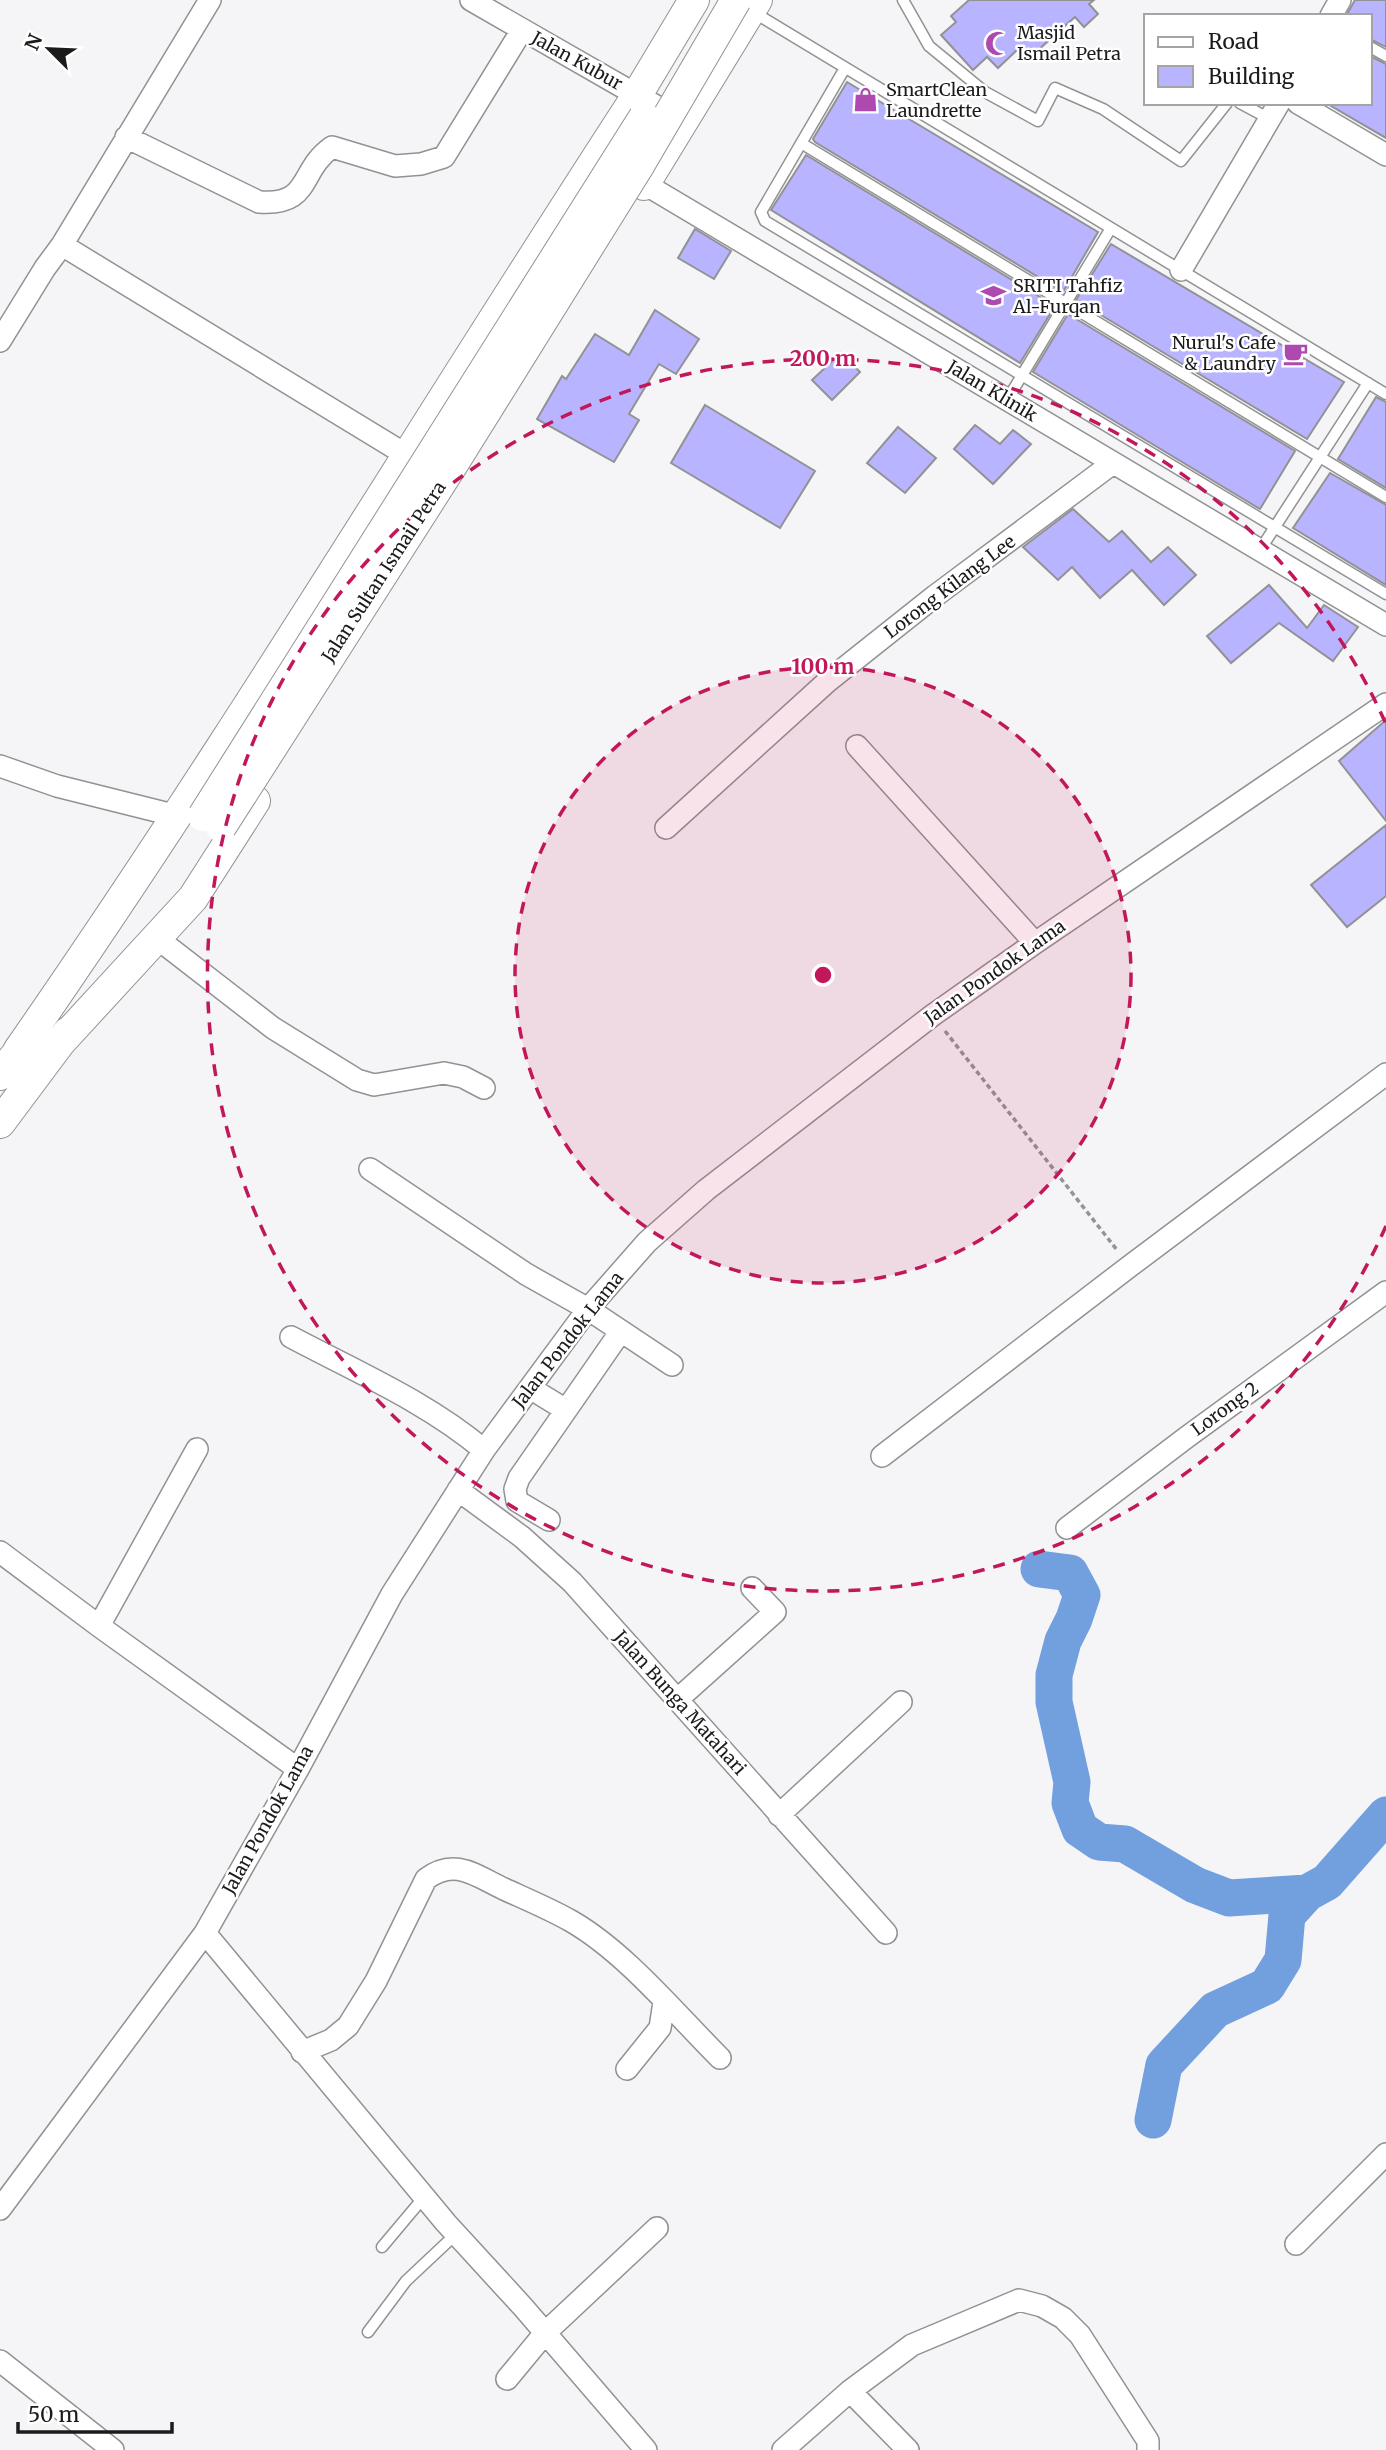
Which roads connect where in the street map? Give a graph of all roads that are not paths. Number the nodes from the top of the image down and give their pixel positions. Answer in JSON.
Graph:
{"nodes":[{"id":1,"x":210,"y":0,"type":"edge"},
{"id":2,"x":471,"y":0,"type":"edge"},
{"id":3,"x":694,"y":0,"type":"edge"},
{"id":4,"x":712,"y":0,"type":"edge"},
{"id":5,"x":903,"y":0,"type":"edge"},
{"id":6,"x":748,"y":4,"type":"edge"},
{"id":7,"x":522,"y":30,"type":"junction"},
{"id":8,"x":845,"y":68,"type":"junction"},
{"id":9,"x":637,"y":94,"type":"junction"},
{"id":10,"x":1225,"y":105,"type":"edge"},
{"id":11,"x":1248,"y":105,"type":"edge"},
{"id":12,"x":1301,"y":105,"type":"edge"},
{"id":13,"x":1274,"y":111,"type":"edge"},
{"id":14,"x":683,"y":121,"type":"junction"},
{"id":15,"x":126,"y":137,"type":"junction"},
{"id":16,"x":801,"y":144,"type":"junction"},
{"id":17,"x":1386,"y":155,"type":"edge"},
{"id":18,"x":598,"y":156,"type":"junction"},
{"id":19,"x":645,"y":184,"type":"junction"},
{"id":20,"x":1111,"y":228,"type":"junction"},
{"id":21,"x":62,"y":245,"type":"junction"},
{"id":22,"x":1181,"y":270,"type":"junction"},
{"id":23,"x":1066,"y":302,"type":"junction"},
{"id":24,"x":0,"y":341,"type":"edge"},
{"id":25,"x":1022,"y":375,"type":"junction"},
{"id":26,"x":1368,"y":383,"type":"junction"},
{"id":27,"x":1386,"y":394,"type":"edge"},
{"id":28,"x":1007,"y":400,"type":"junction"},
{"id":29,"x":408,"y":456,"type":"junction"},
{"id":30,"x":1321,"y":456,"type":"junction"},
{"id":31,"x":1113,"y":463,"type":"junction"},
{"id":32,"x":1386,"y":497,"type":"edge"},
{"id":33,"x":1275,"y":527,"type":"junction"},
{"id":34,"x":1260,"y":550,"type":"junction"},
{"id":35,"x":1386,"y":594,"type":"edge"},
{"id":36,"x":1386,"y":625,"type":"edge"},
{"id":37,"x":1386,"y":704,"type":"edge"},
{"id":38,"x":857,"y":746,"type":"dead end"},
{"id":39,"x":0,"y":766,"type":"edge"},
{"id":40,"x":201,"y":820,"type":"junction"},
{"id":41,"x":666,"y":828,"type":"dead end"},
{"id":42,"x":158,"y":939,"type":"junction"},
{"id":43,"x":1035,"y":943,"type":"junction"},
{"id":44,"x":55,"y":1048,"type":"junction"},
{"id":45,"x":1386,"y":1074,"type":"edge"},
{"id":46,"x":0,"y":1075,"type":"edge"},
{"id":47,"x":484,"y":1088,"type":"dead end"},
{"id":48,"x":0,"y":1123,"type":"edge"},
{"id":49,"x":370,"y":1169,"type":"dead end"},
{"id":50,"x":1386,"y":1292,"type":"edge"},
{"id":51,"x":587,"y":1309,"type":"junction"},
{"id":52,"x":621,"y":1331,"type":"junction"},
{"id":53,"x":291,"y":1337,"type":"dead end"},
{"id":54,"x":672,"y":1365,"type":"dead end"},
{"id":55,"x":530,"y":1388,"type":"junction"},
{"id":56,"x":566,"y":1410,"type":"junction"},
{"id":57,"x":197,"y":1449,"type":"dead end"},
{"id":58,"x":484,"y":1450,"type":"junction"},
{"id":59,"x":883,"y":1456,"type":"dead end"},
{"id":60,"x":458,"y":1490,"type":"junction"},
{"id":61,"x":549,"y":1520,"type":"dead end"},
{"id":62,"x":1067,"y":1528,"type":"dead end"},
{"id":63,"x":0,"y":1552,"type":"edge"},
{"id":64,"x":752,"y":1588,"type":"dead end"},
{"id":65,"x":99,"y":1626,"type":"junction"},
{"id":66,"x":678,"y":1699,"type":"junction"},
{"id":67,"x":901,"y":1702,"type":"dead end"},
{"id":68,"x":298,"y":1769,"type":"junction"},
{"id":69,"x":779,"y":1815,"type":"junction"},
{"id":70,"x":205,"y":1933,"type":"junction"},
{"id":71,"x":886,"y":1933,"type":"dead end"},
{"id":72,"x":664,"y":2002,"type":"junction"},
{"id":73,"x":302,"y":2052,"type":"junction"},
{"id":74,"x":720,"y":2058,"type":"dead end"},
{"id":75,"x":627,"y":2069,"type":"dead end"},
{"id":76,"x":1386,"y":2154,"type":"edge"},
{"id":77,"x":425,"y":2197,"type":"junction"},
{"id":78,"x":0,"y":2209,"type":"edge"},
{"id":79,"x":657,"y":2228,"type":"dead end"},
{"id":80,"x":456,"y":2234,"type":"junction"},
{"id":81,"x":1296,"y":2244,"type":"dead end"},
{"id":82,"x":382,"y":2247,"type":"dead end"},
{"id":83,"x":368,"y":2332,"type":"dead end"},
{"id":84,"x":545,"y":2333,"type":"junction"},
{"id":85,"x":0,"y":2361,"type":"edge"},
{"id":86,"x":507,"y":2379,"type":"dead end"},
{"id":87,"x":850,"y":2391,"type":"junction"},
{"id":88,"x":113,"y":2450,"type":"edge"},
{"id":89,"x":646,"y":2450,"type":"edge"},
{"id":90,"x":783,"y":2450,"type":"edge"},
{"id":91,"x":908,"y":2450,"type":"edge"},
{"id":92,"x":1148,"y":2450,"type":"edge"}],
"edges":[{"from":1,"to":15,"type":"street"},
{"from":2,"to":7,"type":"street","name":"Jalan Kubur"},
{"from":3,"to":9,"type":"main road"},
{"from":4,"to":40,"type":"main road","name":"Jalan Sultan Ismail Petra","bridge":true},
{"from":5,"to":10,"type":"lane"},
{"from":6,"to":8,"type":"lane"},
{"from":6,"to":14,"type":"main road"},
{"from":6,"to":40,"type":"main road","name":"Jalan Sultan Ismail Petra","bridge":true},
{"from":7,"to":9,"type":"street","name":"Jalan Kubur"},
{"from":7,"to":15,"type":"street"},
{"from":8,"to":16,"type":"lane"},
{"from":8,"to":20,"type":"lane"},
{"from":9,"to":14,"type":"street","name":"Jalan Kubur"},
{"from":9,"to":18,"type":"main road"},
{"from":11,"to":13,"type":"lane"},
{"from":12,"to":17,"type":"street"},
{"from":13,"to":22,"type":"street"},
{"from":14,"to":19,"type":"main road"},
{"from":15,"to":21,"type":"street"},
{"from":16,"to":23,"type":"lane"},
{"from":16,"to":25,"type":"lane"},
{"from":18,"to":19,"type":"street","name":"Jalan Klinik"},
{"from":18,"to":29,"type":"main road"},
{"from":19,"to":28,"type":"street","name":"Jalan Klinik"},
{"from":19,"to":42,"type":"main road"},
{"from":20,"to":22,"type":"lane"},
{"from":20,"to":23,"type":"lane"},
{"from":21,"to":24,"type":"street"},
{"from":21,"to":29,"type":"street"},
{"from":22,"to":26,"type":"lane"},
{"from":23,"to":25,"type":"lane"},
{"from":23,"to":30,"type":"lane"},
{"from":25,"to":28,"type":"lane"},
{"from":25,"to":33,"type":"lane"},
{"from":26,"to":27,"type":"lane"},
{"from":26,"to":30,"type":"lane"},
{"from":28,"to":31,"type":"street","name":"Jalan Klinik"},
{"from":29,"to":40,"type":"main road"},
{"from":30,"to":32,"type":"lane"},
{"from":30,"to":33,"type":"lane"},
{"from":31,"to":34,"type":"street","name":"Jalan Klinik"},
{"from":31,"to":41,"type":"street","name":"Lorong Kilang Lee"},
{"from":33,"to":34,"type":"lane"},
{"from":33,"to":35,"type":"lane"},
{"from":34,"to":36,"type":"street","name":"Jalan Klinik"},
{"from":37,"to":43,"type":"street","name":"Jalan Pondok Lama"},
{"from":38,"to":43,"type":"street"},
{"from":39,"to":40,"type":"street"},
{"from":40,"to":44,"type":"main road","name":"Jalan Sultan Ismail Petra"},
{"from":40,"to":46,"type":"main road","name":"Jalan Sultan Ismail Petra"},
{"from":42,"to":44,"type":"main road"},
{"from":42,"to":47,"type":"street"},
{"from":43,"to":51,"type":"street","name":"Jalan Pondok Lama"},
{"from":44,"to":48,"type":"main road","name":"Jalan Sultan Ismail Petra"},
{"from":45,"to":59,"type":"street"},
{"from":49,"to":51,"type":"street"},
{"from":50,"to":62,"type":"street","name":"Lorong 2"},
{"from":51,"to":52,"type":"street"},
{"from":51,"to":55,"type":"street","name":"Jalan Pondok Lama"},
{"from":52,"to":54,"type":"street"},
{"from":52,"to":56,"type":"street"},
{"from":53,"to":58,"type":"street"},
{"from":55,"to":56,"type":"street"},
{"from":55,"to":58,"type":"street","name":"Jalan Pondok Lama"},
{"from":56,"to":61,"type":"street"},
{"from":57,"to":65,"type":"street"},
{"from":58,"to":60,"type":"street","name":"Jalan Pondok Lama"},
{"from":60,"to":66,"type":"street","name":"Jalan Bunga Matahari"},
{"from":60,"to":68,"type":"street","name":"Jalan Pondok Lama"},
{"from":63,"to":65,"type":"street"},
{"from":64,"to":66,"type":"street"},
{"from":65,"to":68,"type":"street"},
{"from":66,"to":69,"type":"street","name":"Jalan Bunga Matahari"},
{"from":67,"to":69,"type":"street"},
{"from":68,"to":70,"type":"street","name":"Jalan Pondok Lama"},
{"from":69,"to":71,"type":"street","name":"Jalan Bunga Matahari"},
{"from":70,"to":73,"type":"street"},
{"from":70,"to":78,"type":"street","name":"Jalan Pondok Lama"},
{"from":72,"to":73,"type":"street"},
{"from":72,"to":74,"type":"street"},
{"from":72,"to":75,"type":"street"},
{"from":73,"to":77,"type":"street"},
{"from":76,"to":81,"type":"street"},
{"from":77,"to":80,"type":"street"},
{"from":77,"to":82,"type":"lane"},
{"from":79,"to":84,"type":"street"},
{"from":80,"to":83,"type":"lane"},
{"from":80,"to":84,"type":"street"},
{"from":84,"to":86,"type":"street"},
{"from":84,"to":89,"type":"street"},
{"from":85,"to":88,"type":"street"},
{"from":87,"to":90,"type":"street"},
{"from":87,"to":91,"type":"street"},
{"from":87,"to":92,"type":"street"}]}
